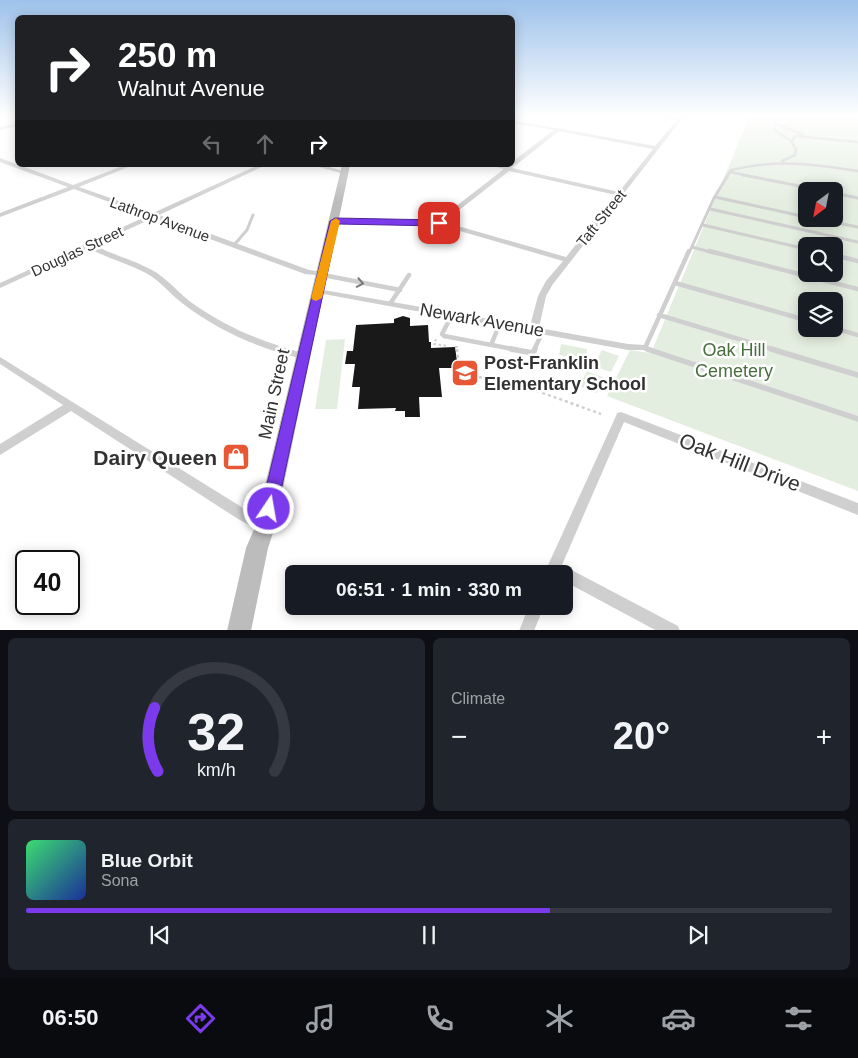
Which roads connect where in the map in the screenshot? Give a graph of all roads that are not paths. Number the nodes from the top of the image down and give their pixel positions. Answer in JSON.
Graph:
{"nodes":[{"id":1,"x":539,"y":144,"type":"edge"},
{"id":2,"x":637,"y":144,"type":"edge"},
{"id":3,"x":660,"y":144,"type":"edge"},
{"id":4,"x":793,"y":144,"type":"edge"},
{"id":5,"x":657,"y":148,"type":"junction"},
{"id":6,"x":795,"y":155,"type":"junction"},
{"id":7,"x":0,"y":160,"type":"edge"},
{"id":8,"x":15,"y":161,"type":"edge"},
{"id":9,"x":778,"y":162,"type":"junction"},
{"id":10,"x":8,"y":163,"type":"junction"},
{"id":11,"x":515,"y":163,"type":"edge"},
{"id":12,"x":807,"y":163,"type":"junction"},
{"id":13,"x":0,"y":165,"type":"edge"},
{"id":14,"x":15,"y":166,"type":"edge"},
{"id":15,"x":19,"y":167,"type":"edge"},
{"id":16,"x":125,"y":167,"type":"edge"},
{"id":17,"x":259,"y":167,"type":"edge"},
{"id":18,"x":330,"y":167,"type":"edge"},
{"id":19,"x":500,"y":167,"type":"edge"},
{"id":20,"x":511,"y":167,"type":"edge"},
{"id":21,"x":345,"y":169,"type":"edge"},
{"id":22,"x":508,"y":169,"type":"junction"},
{"id":23,"x":858,"y":171,"type":"edge"},
{"id":24,"x":730,"y":172,"type":"junction"},
{"id":25,"x":798,"y":185,"type":"edge"},
{"id":26,"x":73,"y":187,"type":"junction"},
{"id":27,"x":621,"y":194,"type":"junction"},
{"id":28,"x":843,"y":195,"type":"edge"},
{"id":29,"x":715,"y":197,"type":"junction"},
{"id":30,"x":858,"y":198,"type":"edge"},
{"id":31,"x":710,"y":209,"type":"junction"},
{"id":32,"x":798,"y":214,"type":"edge"},
{"id":33,"x":0,"y":215,"type":"edge"},
{"id":34,"x":253,"y":215,"type":"dead end"},
{"id":35,"x":152,"y":216,"type":"junction"},
{"id":36,"x":335,"y":221,"type":"junction"},
{"id":37,"x":439,"y":223,"type":"junction"},
{"id":38,"x":703,"y":225,"type":"junction"},
{"id":39,"x":843,"y":225,"type":"edge"},
{"id":40,"x":858,"y":228,"type":"edge"},
{"id":41,"x":858,"y":242,"type":"edge"},
{"id":42,"x":88,"y":245,"type":"junction"},
{"id":43,"x":234,"y":245,"type":"junction"},
{"id":44,"x":692,"y":247,"type":"junction"},
{"id":45,"x":798,"y":247,"type":"edge"},
{"id":46,"x":843,"y":257,"type":"edge"},
{"id":47,"x":568,"y":260,"type":"junction"},
{"id":48,"x":858,"y":261,"type":"edge"},
{"id":49,"x":409,"y":275,"type":"dead end"},
{"id":50,"x":320,"y":283,"type":"junction"},
{"id":51,"x":675,"y":283,"type":"junction"},
{"id":52,"x":0,"y":286,"type":"edge"},
{"id":53,"x":858,"y":289,"type":"edge"},
{"id":54,"x":400,"y":290,"type":"junction"},
{"id":55,"x":390,"y":304,"type":"junction"},
{"id":56,"x":452,"y":315,"type":"junction"},
{"id":57,"x":659,"y":315,"type":"junction"},
{"id":58,"x":798,"y":318,"type":"edge"},
{"id":59,"x":500,"y":324,"type":"junction"},
{"id":60,"x":539,"y":330,"type":"junction"},
{"id":61,"x":843,"y":331,"type":"edge"},
{"id":62,"x":858,"y":335,"type":"edge"},
{"id":63,"x":491,"y":345,"type":"junction"},
{"id":64,"x":645,"y":348,"type":"junction"},
{"id":65,"x":303,"y":356,"type":"junction"},
{"id":66,"x":0,"y":360,"type":"edge"},
{"id":67,"x":858,"y":376,"type":"edge"},
{"id":68,"x":70,"y":406,"type":"junction"},
{"id":69,"x":858,"y":419,"type":"edge"},
{"id":70,"x":0,"y":450,"type":"edge"},
{"id":71,"x":858,"y":509,"type":"edge"},
{"id":72,"x":265,"y":527,"type":"junction"},
{"id":73,"x":555,"y":565,"type":"edge"},
{"id":74,"x":573,"y":581,"type":"edge"},
{"id":75,"x":532,"y":615,"type":"edge"},
{"id":76,"x":239,"y":630,"type":"edge"},
{"id":77,"x":526,"y":630,"type":"edge"},
{"id":78,"x":673,"y":630,"type":"edge"}],
"edges":[{"from":1,"to":11,"type":"street"},
{"from":2,"to":5,"type":"street"},
{"from":3,"to":5,"type":"street","name":"Taft Street"},
{"from":4,"to":6,"type":"lane"},
{"from":5,"to":27,"type":"street","name":"Taft Street"},
{"from":6,"to":9,"type":"lane"},
{"from":6,"to":12,"type":"lane"},
{"from":7,"to":10,"type":"street","name":"Lathrop Avenue"},
{"from":8,"to":10,"type":"street"},
{"from":9,"to":12,"type":"lane"},
{"from":9,"to":24,"type":"lane"},
{"from":10,"to":13,"type":"street"},
{"from":10,"to":14,"type":"street","name":"Lathrop Avenue"},
{"from":12,"to":23,"type":"lane"},
{"from":15,"to":26,"type":"street","name":"Lathrop Avenue"},
{"from":16,"to":26,"type":"street"},
{"from":17,"to":35,"type":"street","name":"Douglas Street"},
{"from":18,"to":21,"type":"street"},
{"from":19,"to":22,"type":"street"},
{"from":20,"to":22,"type":"street"},
{"from":21,"to":36,"type":"street","name":"Main Street"},
{"from":22,"to":27,"type":"street"},
{"from":22,"to":37,"type":"street"},
{"from":24,"to":25,"type":"lane"},
{"from":24,"to":29,"type":"lane"},
{"from":26,"to":33,"type":"street"},
{"from":26,"to":35,"type":"street","name":"Lathrop Avenue"},
{"from":27,"to":47,"type":"street","name":"Taft Street"},
{"from":28,"to":30,"type":"lane"},
{"from":29,"to":31,"type":"lane"},
{"from":29,"to":32,"type":"lane"},
{"from":31,"to":38,"type":"lane"},
{"from":31,"to":41,"type":"lane"},
{"from":34,"to":43,"type":"lane"},
{"from":35,"to":42,"type":"street","name":"Douglas Street"},
{"from":35,"to":43,"type":"street","name":"Lathrop Avenue"},
{"from":36,"to":37,"type":"street"},
{"from":36,"to":50,"type":"street","name":"Main Street"},
{"from":37,"to":47,"type":"street"},
{"from":38,"to":44,"type":"lane"},
{"from":38,"to":45,"type":"lane"},
{"from":39,"to":40,"type":"lane"},
{"from":42,"to":52,"type":"street","name":"Douglas Street"},
{"from":42,"to":65,"type":"street"},
{"from":43,"to":50,"type":"street","name":"Lathrop Avenue"},
{"from":44,"to":51,"type":"lane"},
{"from":44,"to":53,"type":"lane"},
{"from":46,"to":48,"type":"lane"},
{"from":47,"to":60,"type":"street","name":"Taft Street"},
{"from":49,"to":54,"type":"lane"},
{"from":50,"to":54,"type":"lane","one_way":true},
{"from":50,"to":55,"type":"street","name":"Newark Avenue"},
{"from":50,"to":65,"type":"street","name":"Main Street"},
{"from":51,"to":57,"type":"lane"},
{"from":51,"to":58,"type":"lane"},
{"from":54,"to":55,"type":"lane"},
{"from":55,"to":56,"type":"street","name":"Newark Avenue"},
{"from":56,"to":59,"type":"street","name":"Newark Avenue"},
{"from":56,"to":63,"type":"lane"},
{"from":57,"to":64,"type":"lane"},
{"from":57,"to":67,"type":"lane"},
{"from":59,"to":60,"type":"street","name":"Newark Avenue"},
{"from":59,"to":63,"type":"lane"},
{"from":60,"to":63,"type":"lane"},
{"from":60,"to":64,"type":"street","name":"Newark Avenue"},
{"from":61,"to":62,"type":"lane"},
{"from":64,"to":69,"type":"lane"},
{"from":65,"to":72,"type":"street","name":"Main Street"},
{"from":66,"to":68,"type":"street"},
{"from":68,"to":70,"type":"street"},
{"from":68,"to":72,"type":"street"},
{"from":71,"to":73,"type":"street","name":"Oak Hill Drive"},
{"from":72,"to":76,"type":"street","name":"Main Street"},
{"from":74,"to":78,"type":"street"},
{"from":75,"to":77,"type":"street"}]}
